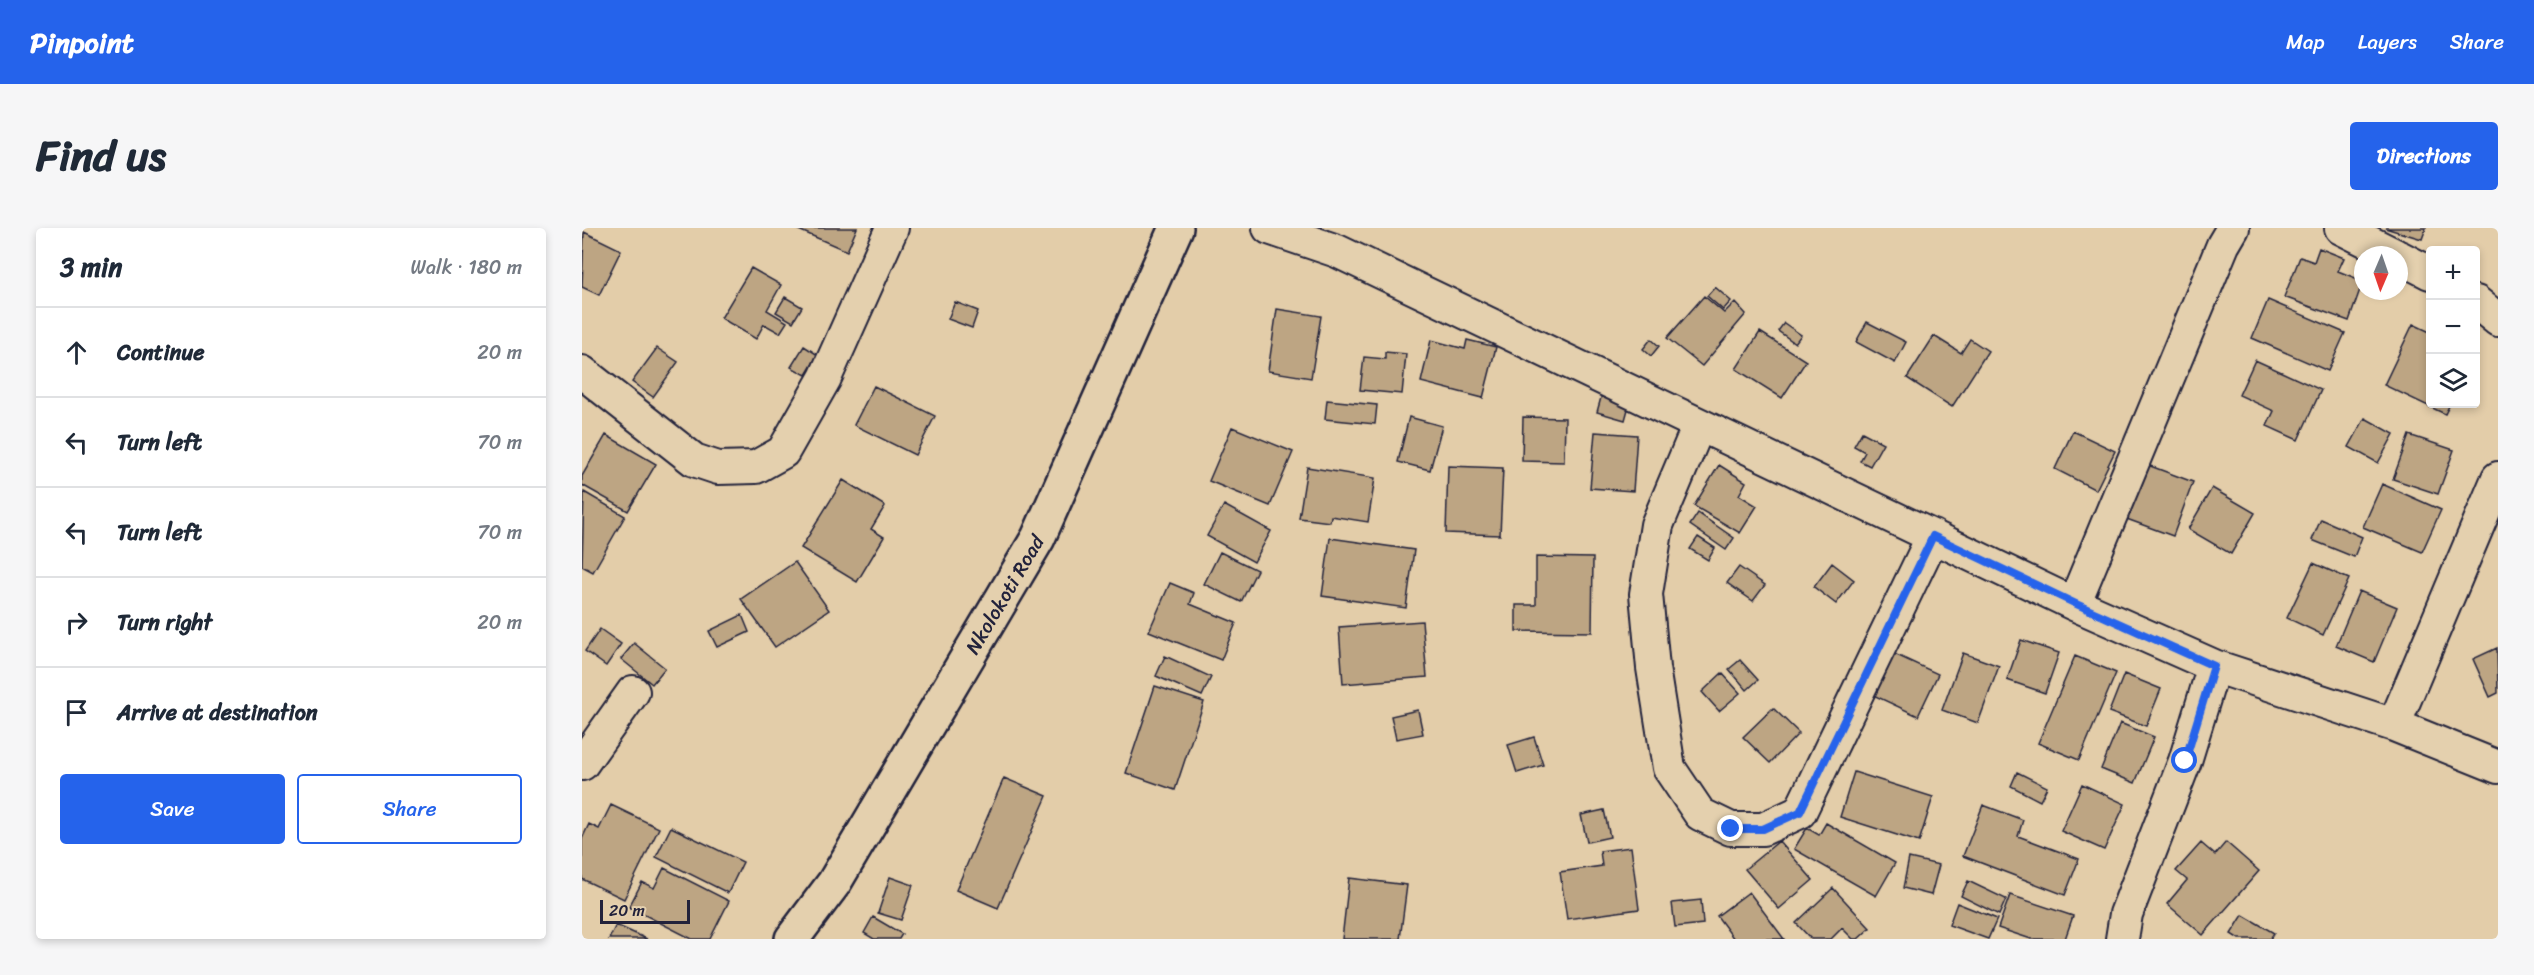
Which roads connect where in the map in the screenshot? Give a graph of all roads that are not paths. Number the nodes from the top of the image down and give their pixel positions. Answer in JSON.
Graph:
{"nodes":[{"id":1,"x":892,"y":228,"type":"edge"},
{"id":2,"x":1176,"y":228,"type":"edge"},
{"id":3,"x":1269,"y":228,"type":"edge"},
{"id":4,"x":2233,"y":228,"type":"edge"},
{"id":5,"x":2341,"y":228,"type":"edge"},
{"id":6,"x":2377,"y":246,"type":"edge"},
{"id":7,"x":2408,"y":262,"type":"edge"},
{"id":8,"x":2426,"y":271,"type":"edge"},
{"id":9,"x":2480,"y":306,"type":"edge"},
{"id":10,"x":2498,"y":320,"type":"edge"},
{"id":11,"x":582,"y":372,"type":"edge"},
{"id":12,"x":1699,"y":424,"type":"junction"},
{"id":13,"x":2498,"y":478,"type":"edge"},
{"id":14,"x":1933,"y":536,"type":"junction"},
{"id":15,"x":2074,"y":603,"type":"junction"},
{"id":16,"x":2214,"y":666,"type":"junction"},
{"id":17,"x":633,"y":692,"type":"dead end"},
{"id":18,"x":2394,"y":725,"type":"junction"},
{"id":19,"x":582,"y":764,"type":"edge"},
{"id":20,"x":2498,"y":767,"type":"edge"},
{"id":21,"x":792,"y":939,"type":"edge"},
{"id":22,"x":2122,"y":939,"type":"edge"}],
"edges":[{"from":1,"to":11,"type":"street"},
{"from":2,"to":21,"type":"main road","name":"Nkolokoti Road"},
{"from":3,"to":12,"type":"street"},
{"from":4,"to":15,"type":"street"},
{"from":5,"to":6,"type":"street"},
{"from":7,"to":8,"type":"street"},
{"from":9,"to":10,"type":"street"},
{"from":12,"to":14,"type":"street"},
{"from":12,"to":14,"type":"street"},
{"from":13,"to":18,"type":"street"},
{"from":14,"to":15,"type":"street"},
{"from":15,"to":16,"type":"street"},
{"from":16,"to":18,"type":"street"},
{"from":16,"to":22,"type":"street"},
{"from":17,"to":19,"type":"street"},
{"from":18,"to":20,"type":"street"}]}
